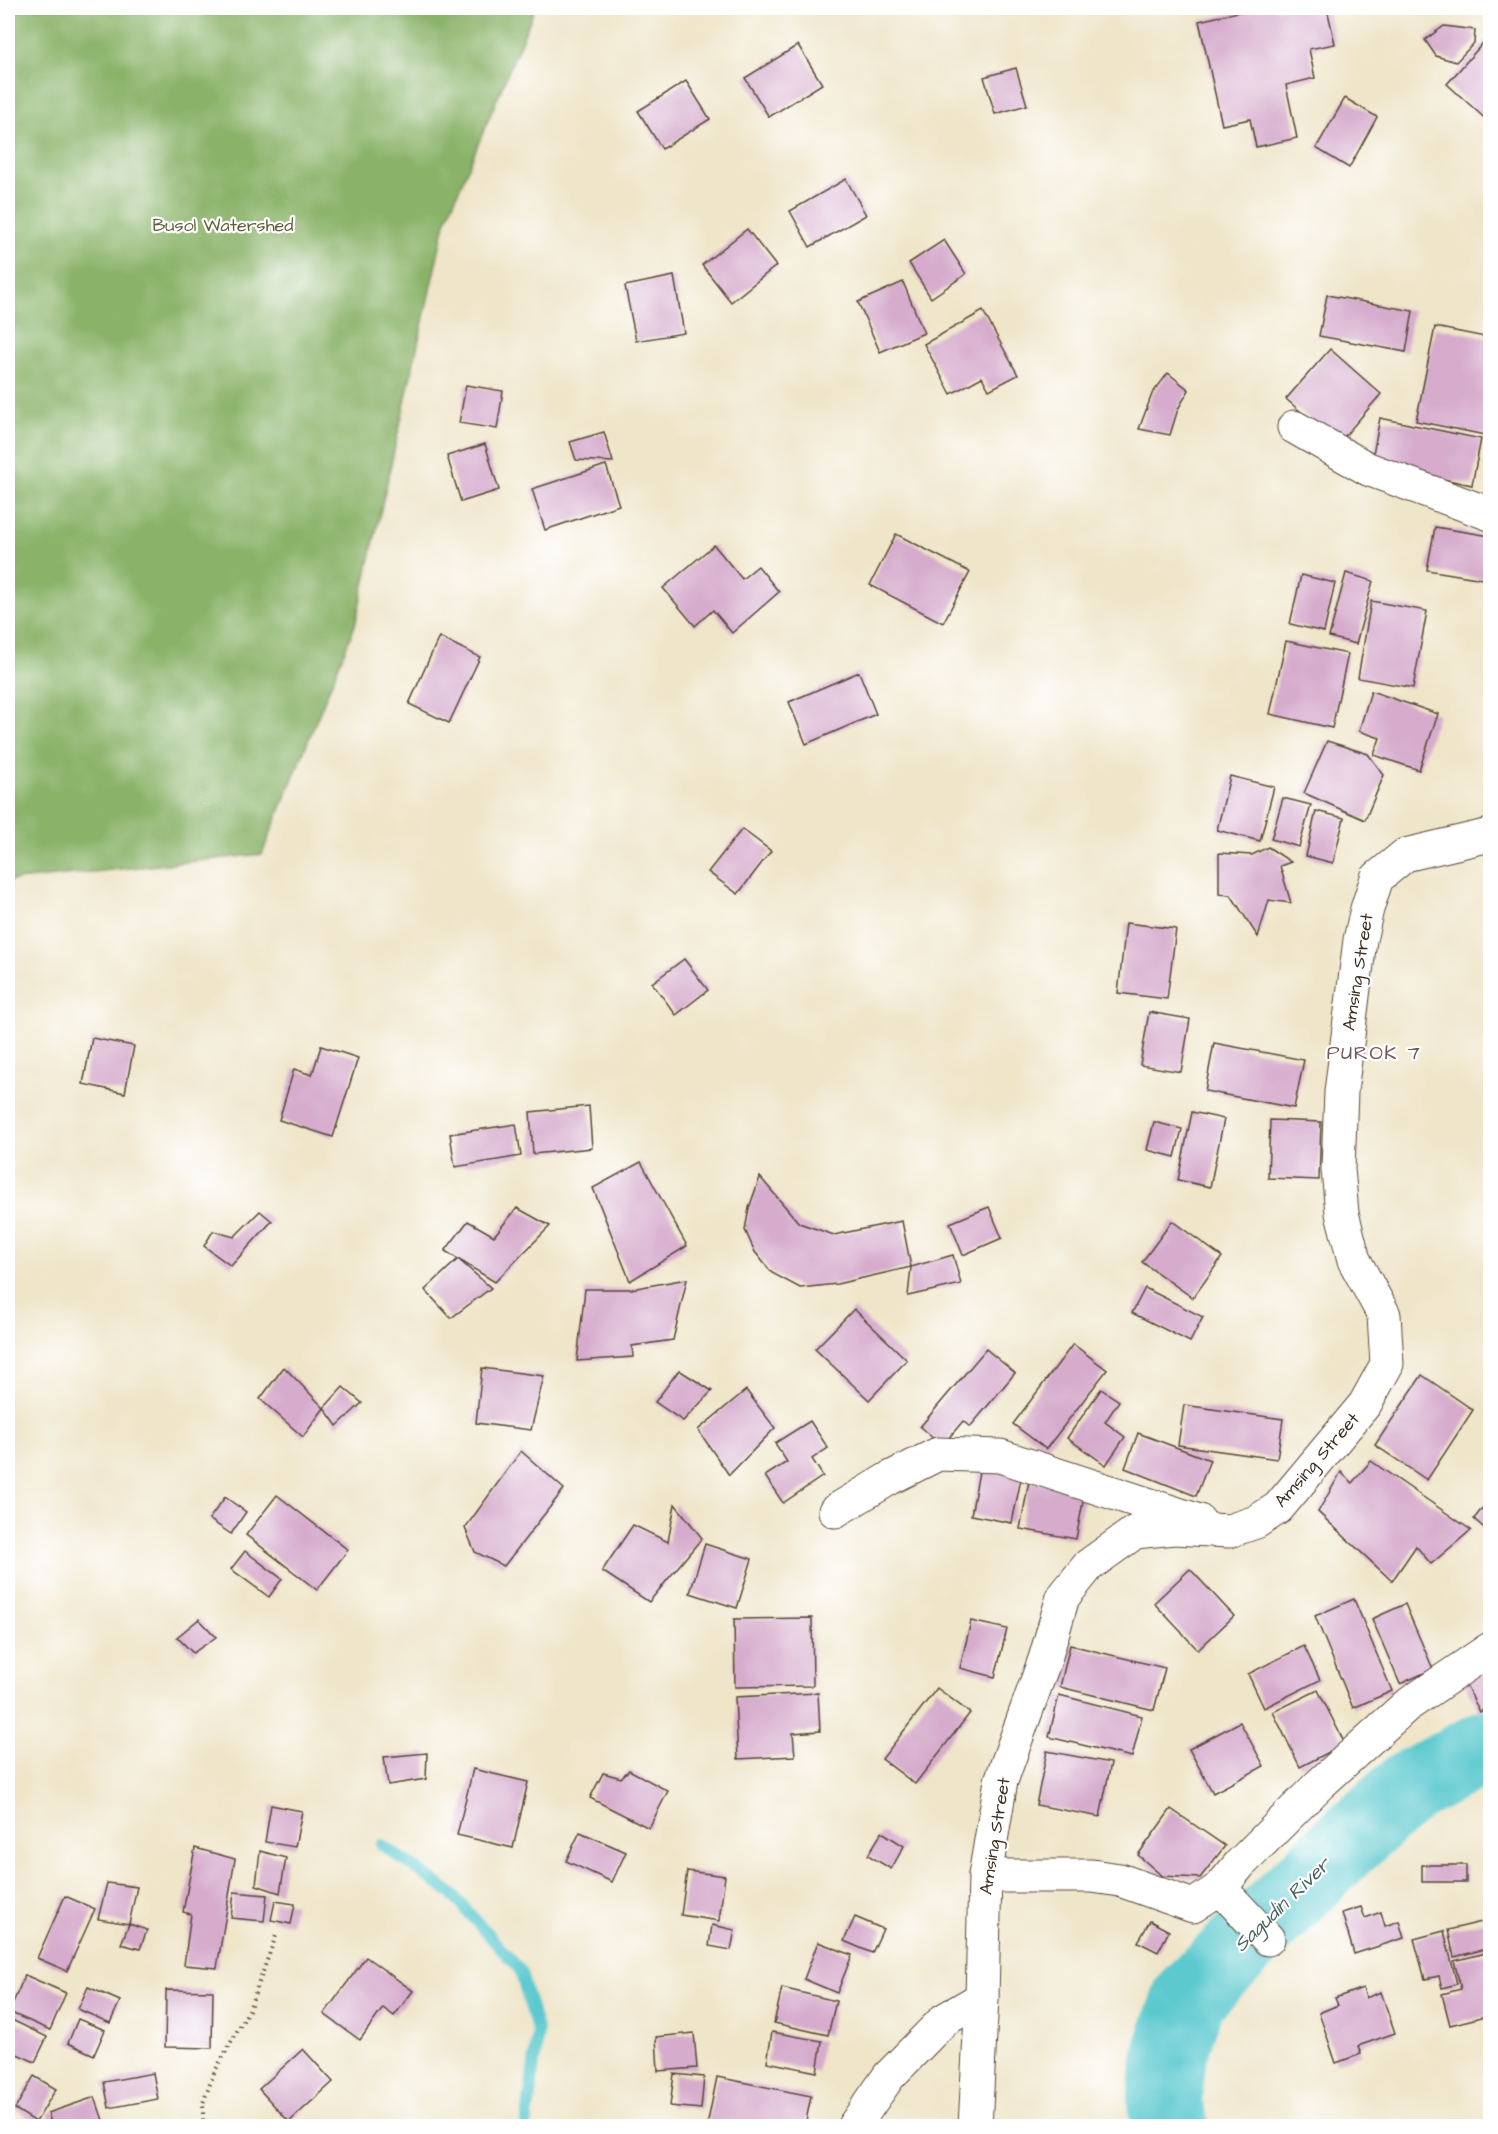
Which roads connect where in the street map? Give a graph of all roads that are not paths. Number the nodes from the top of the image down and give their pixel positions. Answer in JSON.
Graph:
{"nodes":[{"id":1,"x":1294,"y":427,"type":"dead end"},
{"id":2,"x":1491,"y":514,"type":"edge"},
{"id":3,"x":1491,"y":835,"type":"edge"},
{"id":4,"x":835,"y":1511,"type":"dead end"},
{"id":5,"x":1229,"y":1531,"type":"junction"},
{"id":6,"x":1491,"y":1649,"type":"edge"},
{"id":7,"x":985,"y":1876,"type":"junction"},
{"id":8,"x":1229,"y":1897,"type":"junction"},
{"id":9,"x":1268,"y":1939,"type":"dead end"},
{"id":10,"x":982,"y":1998,"type":"junction"},
{"id":11,"x":854,"y":2127,"type":"edge"},
{"id":12,"x":975,"y":2127,"type":"edge"}],
"edges":[{"from":1,"to":2,"type":"street"},
{"from":3,"to":5,"type":"street","name":"Amsing Street"},
{"from":4,"to":5,"type":"street"},
{"from":5,"to":7,"type":"street","name":"Amsing Street"},
{"from":6,"to":8,"type":"street"},
{"from":7,"to":8,"type":"street"},
{"from":7,"to":10,"type":"street","name":"Amsing Street"},
{"from":8,"to":9,"type":"street"},
{"from":10,"to":11,"type":"street"},
{"from":10,"to":12,"type":"street","name":"Amsing Street"}]}
